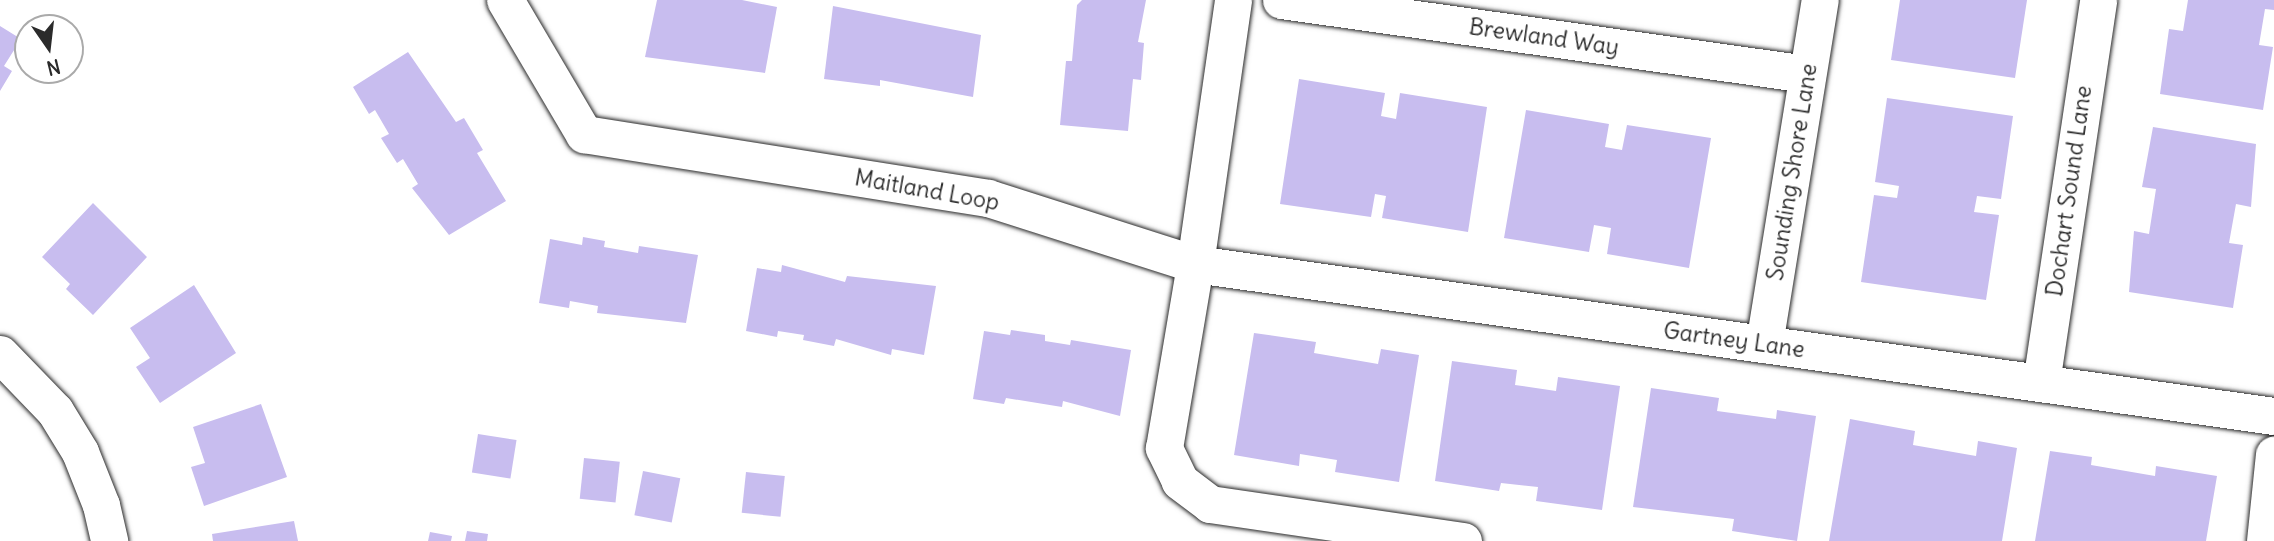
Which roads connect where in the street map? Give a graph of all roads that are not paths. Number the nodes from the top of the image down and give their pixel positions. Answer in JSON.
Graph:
{"nodes":[{"id":1,"x":505,"y":0,"type":"edge"},
{"id":2,"x":1233,"y":0,"type":"edge"},
{"id":3,"x":1282,"y":0,"type":"edge"},
{"id":4,"x":1819,"y":0,"type":"edge"},
{"id":5,"x":2098,"y":0,"type":"edge"},
{"id":6,"x":1807,"y":74,"type":"junction"},
{"id":7,"x":1195,"y":264,"type":"junction"},
{"id":8,"x":1764,"y":344,"type":"junction"},
{"id":9,"x":0,"y":354,"type":"edge"},
{"id":10,"x":2040,"y":383,"type":"junction"},
{"id":11,"x":2274,"y":416,"type":"edge"},
{"id":12,"x":2274,"y":454,"type":"edge"},
{"id":13,"x":109,"y":541,"type":"edge"},
{"id":14,"x":1463,"y":541,"type":"edge"},
{"id":15,"x":2265,"y":541,"type":"edge"}],
"edges":[{"from":1,"to":7,"type":"street","name":"Maitland Loop"},
{"from":2,"to":7,"type":"street"},
{"from":3,"to":6,"type":"street","name":"Brewland Way"},
{"from":4,"to":6,"type":"street","name":"Sounding Shore Lane"},
{"from":5,"to":10,"type":"street","name":"Dochart Sound Lane"},
{"from":6,"to":8,"type":"street","name":"Sounding Shore Lane"},
{"from":7,"to":8,"type":"street","name":"Gartney Lane"},
{"from":7,"to":14,"type":"street"},
{"from":8,"to":10,"type":"street","name":"Gartney Lane"},
{"from":9,"to":13,"type":"street"},
{"from":10,"to":11,"type":"street","name":"Gartney Lane"},
{"from":12,"to":15,"type":"street"}]}
